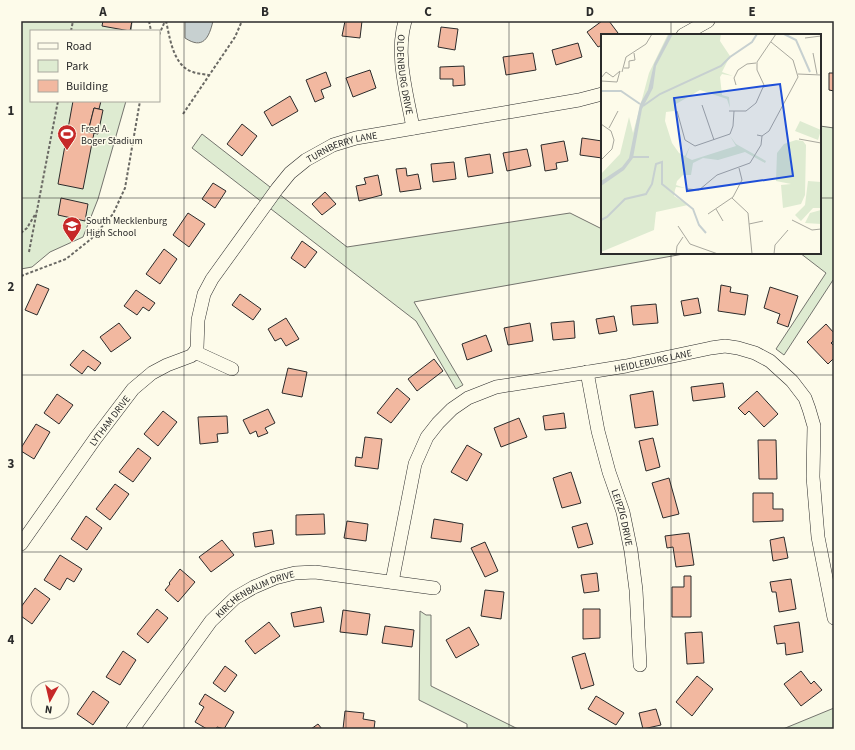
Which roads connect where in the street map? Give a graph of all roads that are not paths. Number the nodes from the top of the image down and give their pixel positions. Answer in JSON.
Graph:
{"nodes":[{"id":1,"x":405,"y":21,"type":"edge"},
{"id":2,"x":708,"y":21,"type":"edge"},
{"id":3,"x":685,"y":34,"type":"edge"},
{"id":4,"x":601,"y":94,"type":"edge"},
{"id":5,"x":413,"y":128,"type":"junction"},
{"id":6,"x":195,"y":352,"type":"junction"},
{"id":7,"x":232,"y":369,"type":"dead end"},
{"id":8,"x":587,"y":372,"type":"junction"},
{"id":9,"x":21,"y":544,"type":"edge"},
{"id":10,"x":392,"y":582,"type":"junction"},
{"id":11,"x":434,"y":588,"type":"dead end"},
{"id":12,"x":834,"y":618,"type":"edge"},
{"id":13,"x":640,"y":665,"type":"dead end"},
{"id":14,"x":133,"y":729,"type":"edge"}],
"edges":[{"from":1,"to":5,"type":"street","name":"OLDENBURG DRIVE"},
{"from":2,"to":3,"type":"street"},
{"from":4,"to":5,"type":"street","name":"TURNBERRY LANE"},
{"from":5,"to":6,"type":"street","name":"TURNBERRY LANE"},
{"from":6,"to":7,"type":"street"},
{"from":6,"to":9,"type":"street","name":"LYTHAM DRIVE"},
{"from":8,"to":10,"type":"street","name":"HEIDLEBURG LANE"},
{"from":8,"to":12,"type":"street","name":"HEIDLEBURG LANE"},
{"from":8,"to":13,"type":"street","name":"LEIPZIG DRIVE"},
{"from":10,"to":11,"type":"street","name":"KIRCHENBAUM DRIVE"},
{"from":10,"to":14,"type":"street","name":"KIRCHENBAUM DRIVE"}]}
